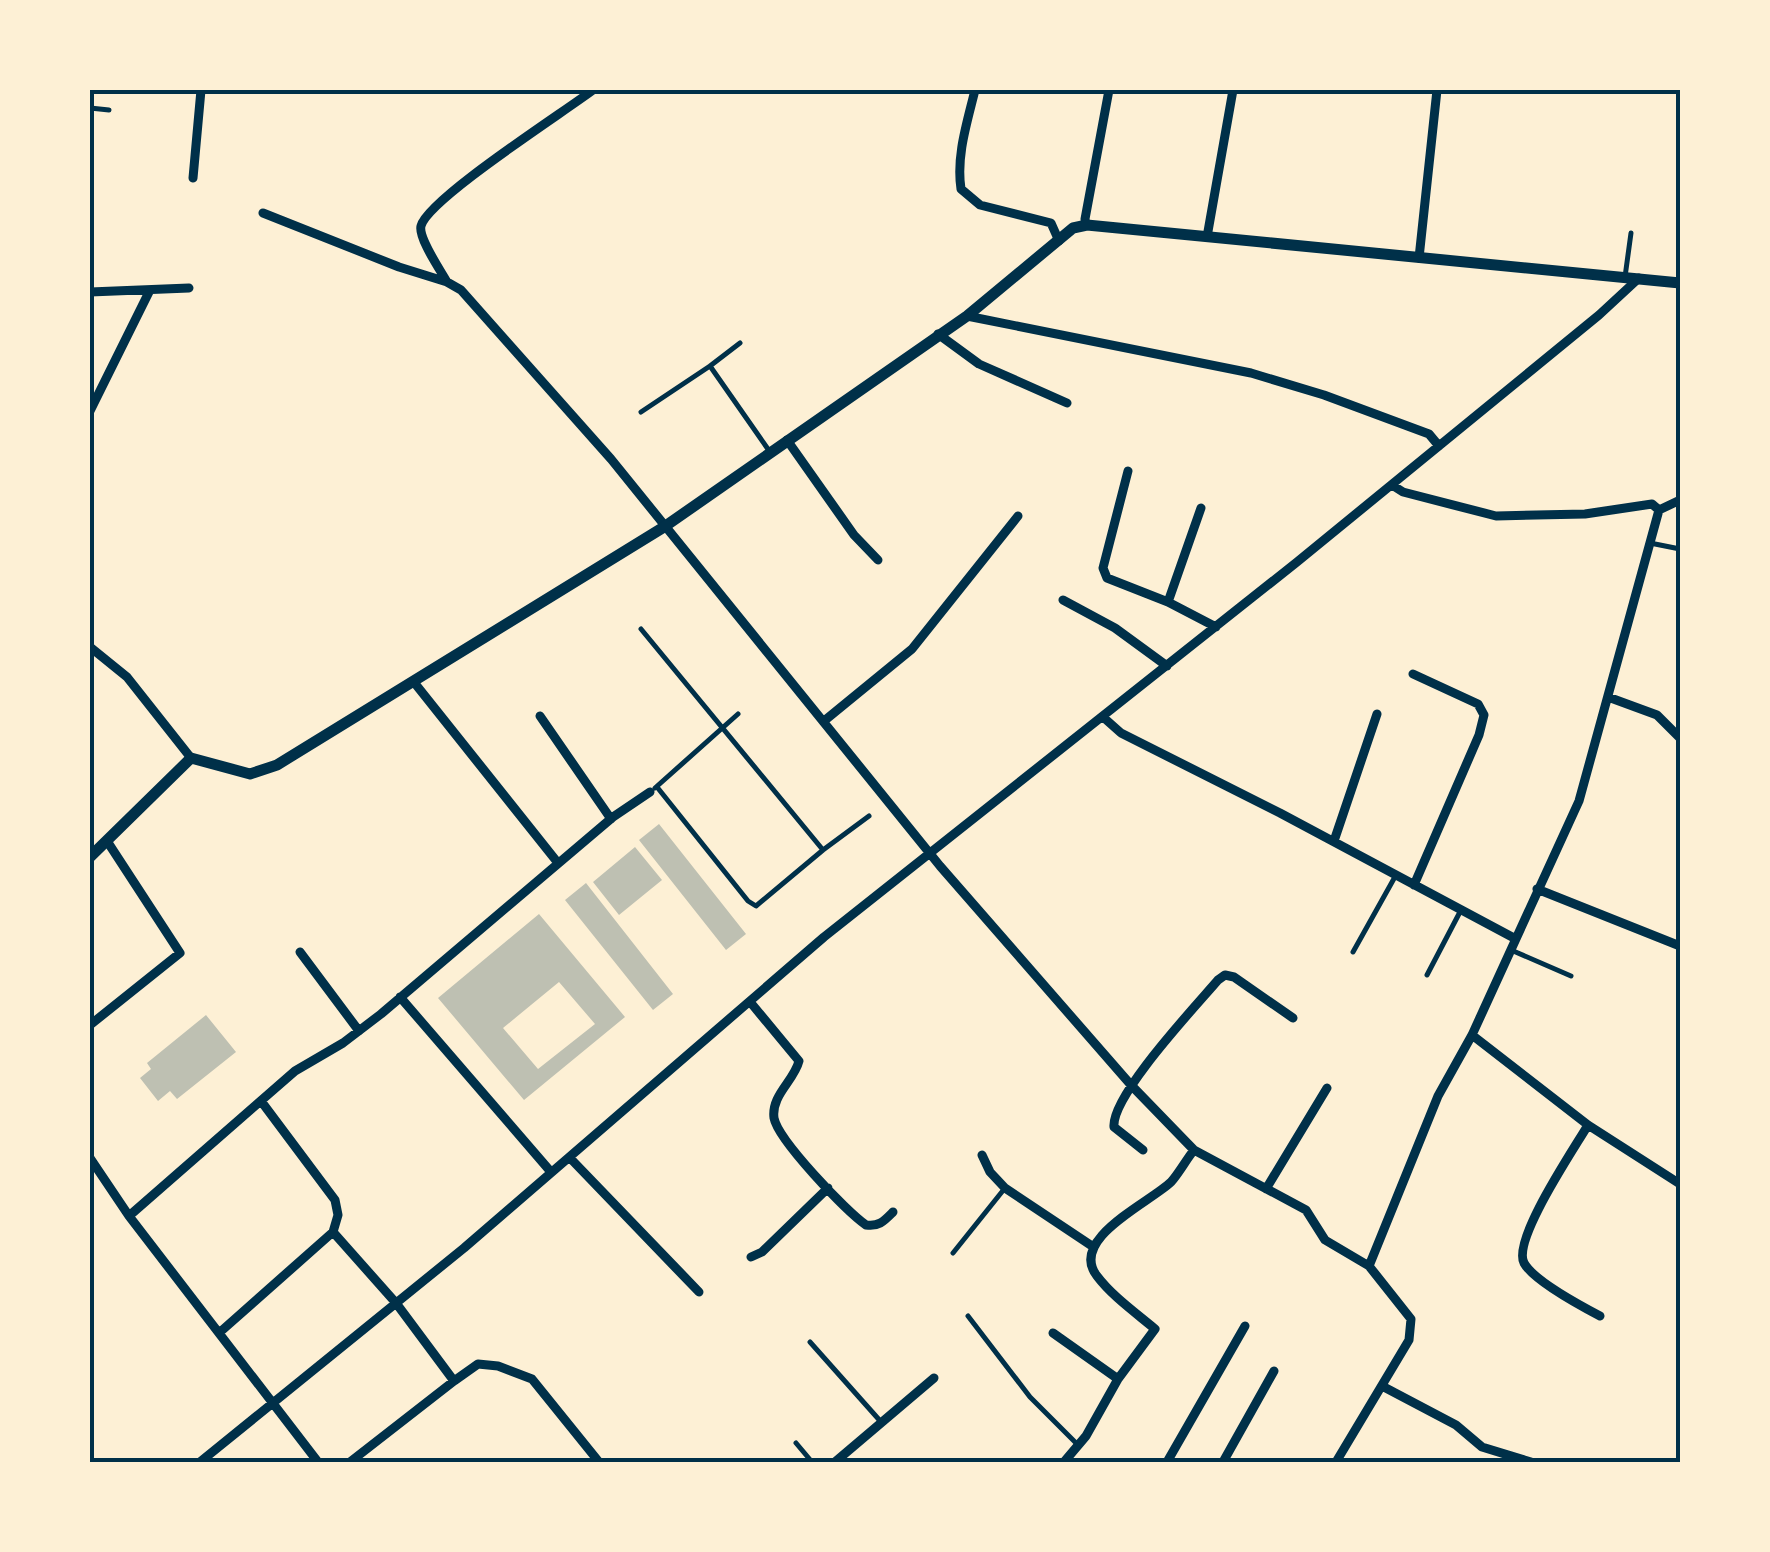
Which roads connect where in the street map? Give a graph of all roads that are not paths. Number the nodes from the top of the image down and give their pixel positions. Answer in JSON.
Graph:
{"nodes":[{"id":1,"x":201,"y":90,"type":"edge"},
{"id":2,"x":593,"y":90,"type":"edge"},
{"id":3,"x":975,"y":90,"type":"edge"},
{"id":4,"x":1108,"y":90,"type":"edge"},
{"id":5,"x":1234,"y":90,"type":"edge"},
{"id":6,"x":1437,"y":90,"type":"edge"},
{"id":7,"x":90,"y":108,"type":"edge"},
{"id":8,"x":109,"y":110,"type":"dead end"},
{"id":9,"x":193,"y":178,"type":"dead end"},
{"id":10,"x":263,"y":213,"type":"dead end"},
{"id":11,"x":1086,"y":225,"type":"junction"},
{"id":12,"x":1632,"y":232,"type":"dead end"},
{"id":13,"x":1206,"y":237,"type":"junction"},
{"id":14,"x":1059,"y":240,"type":"junction"},
{"id":15,"x":1419,"y":258,"type":"junction"},
{"id":16,"x":1632,"y":277,"type":"junction"},
{"id":17,"x":447,"y":282,"type":"junction"},
{"id":18,"x":1680,"y":284,"type":"edge"},
{"id":19,"x":188,"y":288,"type":"dead end"},
{"id":20,"x":150,"y":290,"type":"junction"},
{"id":21,"x":90,"y":292,"type":"edge"},
{"id":22,"x":968,"y":316,"type":"junction"},
{"id":23,"x":938,"y":334,"type":"junction"},
{"id":24,"x":740,"y":343,"type":"dead end"},
{"id":25,"x":710,"y":366,"type":"junction"},
{"id":26,"x":1068,"y":403,"type":"dead end"},
{"id":27,"x":90,"y":412,"type":"edge"},
{"id":28,"x":640,"y":412,"type":"dead end"},
{"id":29,"x":787,"y":440,"type":"junction"},
{"id":30,"x":1439,"y":446,"type":"junction"},
{"id":31,"x":770,"y":452,"type":"junction"},
{"id":32,"x":1128,"y":470,"type":"dead end"},
{"id":33,"x":1392,"y":484,"type":"junction"},
{"id":34,"x":1680,"y":500,"type":"edge"},
{"id":35,"x":1202,"y":508,"type":"dead end"},
{"id":36,"x":1659,"y":510,"type":"junction"},
{"id":37,"x":1018,"y":516,"type":"dead end"},
{"id":38,"x":664,"y":527,"type":"junction"},
{"id":39,"x":1650,"y":544,"type":"junction"},
{"id":40,"x":1680,"y":549,"type":"edge"},
{"id":41,"x":878,"y":560,"type":"dead end"},
{"id":42,"x":1063,"y":600,"type":"dead end"},
{"id":43,"x":1168,"y":602,"type":"junction"},
{"id":44,"x":1216,"y":627,"type":"junction"},
{"id":45,"x":641,"y":628,"type":"dead end"},
{"id":46,"x":90,"y":647,"type":"edge"},
{"id":47,"x":1168,"y":666,"type":"junction"},
{"id":48,"x":1413,"y":674,"type":"dead end"},
{"id":49,"x":413,"y":682,"type":"junction"},
{"id":50,"x":1608,"y":697,"type":"junction"},
{"id":51,"x":738,"y":714,"type":"dead end"},
{"id":52,"x":1377,"y":714,"type":"dead end"},
{"id":53,"x":540,"y":716,"type":"dead end"},
{"id":54,"x":1103,"y":717,"type":"junction"},
{"id":55,"x":824,"y":722,"type":"junction"},
{"id":56,"x":724,"y":726,"type":"junction"},
{"id":57,"x":1680,"y":738,"type":"edge"},
{"id":58,"x":191,"y":758,"type":"junction"},
{"id":59,"x":653,"y":789,"type":"junction"},
{"id":60,"x":869,"y":816,"type":"dead end"},
{"id":61,"x":611,"y":819,"type":"junction"},
{"id":62,"x":106,"y":841,"type":"junction"},
{"id":63,"x":1334,"y":842,"type":"junction"},
{"id":64,"x":823,"y":850,"type":"junction"},
{"id":65,"x":932,"y":853,"type":"junction"},
{"id":66,"x":90,"y":857,"type":"edge"},
{"id":67,"x":558,"y":864,"type":"junction"},
{"id":68,"x":1396,"y":875,"type":"junction"},
{"id":69,"x":1414,"y":884,"type":"junction"},
{"id":70,"x":1537,"y":889,"type":"junction"},
{"id":71,"x":1460,"y":910,"type":"junction"},
{"id":72,"x":1514,"y":938,"type":"junction"},
{"id":73,"x":1680,"y":946,"type":"edge"},
{"id":74,"x":1508,"y":949,"type":"junction"},
{"id":75,"x":300,"y":952,"type":"dead end"},
{"id":76,"x":1353,"y":952,"type":"dead end"},
{"id":77,"x":1427,"y":975,"type":"dead end"},
{"id":78,"x":1570,"y":976,"type":"dead end"},
{"id":79,"x":400,"y":997,"type":"junction"},
{"id":80,"x":751,"y":1002,"type":"junction"},
{"id":81,"x":1292,"y":1018,"type":"dead end"},
{"id":82,"x":90,"y":1025,"type":"edge"},
{"id":83,"x":359,"y":1031,"type":"junction"},
{"id":84,"x":1472,"y":1035,"type":"junction"},
{"id":85,"x":1131,"y":1085,"type":"junction"},
{"id":86,"x":1326,"y":1088,"type":"dead end"},
{"id":87,"x":260,"y":1101,"type":"junction"},
{"id":88,"x":1588,"y":1125,"type":"junction"},
{"id":89,"x":1143,"y":1150,"type":"dead end"},
{"id":90,"x":1194,"y":1150,"type":"junction"},
{"id":91,"x":982,"y":1155,"type":"dead end"},
{"id":92,"x":90,"y":1158,"type":"edge"},
{"id":93,"x":570,"y":1158,"type":"junction"},
{"id":94,"x":550,"y":1172,"type":"junction"},
{"id":95,"x":1680,"y":1184,"type":"edge"},
{"id":96,"x":828,"y":1188,"type":"junction"},
{"id":97,"x":1005,"y":1188,"type":"junction"},
{"id":98,"x":1266,"y":1189,"type":"junction"},
{"id":99,"x":893,"y":1212,"type":"dead end"},
{"id":100,"x":129,"y":1216,"type":"junction"},
{"id":101,"x":334,"y":1232,"type":"junction"},
{"id":102,"x":1092,"y":1246,"type":"junction"},
{"id":103,"x":953,"y":1253,"type":"dead end"},
{"id":104,"x":752,"y":1257,"type":"dead end"},
{"id":105,"x":1369,"y":1266,"type":"junction"},
{"id":106,"x":699,"y":1292,"type":"dead end"},
{"id":107,"x":396,"y":1303,"type":"junction"},
{"id":108,"x":968,"y":1316,"type":"dead end"},
{"id":109,"x":1600,"y":1316,"type":"dead end"},
{"id":110,"x":1245,"y":1326,"type":"dead end"},
{"id":111,"x":218,"y":1333,"type":"junction"},
{"id":112,"x":1053,"y":1334,"type":"dead end"},
{"id":113,"x":810,"y":1342,"type":"dead end"},
{"id":114,"x":1274,"y":1370,"type":"dead end"},
{"id":115,"x":934,"y":1378,"type":"dead end"},
{"id":116,"x":1118,"y":1379,"type":"junction"},
{"id":117,"x":454,"y":1381,"type":"junction"},
{"id":118,"x":1382,"y":1386,"type":"junction"},
{"id":119,"x":271,"y":1401,"type":"junction"},
{"id":120,"x":882,"y":1423,"type":"junction"},
{"id":121,"x":796,"y":1443,"type":"dead end"},
{"id":122,"x":1078,"y":1445,"type":"junction"},
{"id":123,"x":200,"y":1462,"type":"edge"},
{"id":124,"x":318,"y":1462,"type":"edge"},
{"id":125,"x":350,"y":1462,"type":"edge"},
{"id":126,"x":598,"y":1462,"type":"edge"},
{"id":127,"x":812,"y":1462,"type":"edge"},
{"id":128,"x":834,"y":1462,"type":"edge"},
{"id":129,"x":1064,"y":1462,"type":"edge"},
{"id":130,"x":1167,"y":1462,"type":"edge"},
{"id":131,"x":1223,"y":1462,"type":"edge"},
{"id":132,"x":1336,"y":1462,"type":"edge"},
{"id":133,"x":1531,"y":1462,"type":"edge"}],
"edges":[{"from":1,"to":9,"type":"street"},
{"from":2,"to":17,"type":"street"},
{"from":3,"to":14,"type":"street"},
{"from":4,"to":11,"type":"street"},
{"from":5,"to":13,"type":"street"},
{"from":6,"to":15,"type":"street"},
{"from":7,"to":8,"type":"lane"},
{"from":10,"to":17,"type":"street"},
{"from":11,"to":13,"type":"street"},
{"from":11,"to":14,"type":"street"},
{"from":12,"to":16,"type":"lane"},
{"from":13,"to":15,"type":"street"},
{"from":14,"to":22,"type":"street"},
{"from":15,"to":16,"type":"street"},
{"from":16,"to":18,"type":"street"},
{"from":16,"to":30,"type":"street"},
{"from":17,"to":38,"type":"street"},
{"from":19,"to":20,"type":"street"},
{"from":20,"to":21,"type":"street"},
{"from":20,"to":27,"type":"street"},
{"from":22,"to":23,"type":"street"},
{"from":22,"to":30,"type":"street"},
{"from":23,"to":26,"type":"street"},
{"from":23,"to":29,"type":"street"},
{"from":24,"to":25,"type":"lane"},
{"from":25,"to":28,"type":"lane"},
{"from":25,"to":31,"type":"lane"},
{"from":29,"to":31,"type":"street"},
{"from":29,"to":41,"type":"street"},
{"from":30,"to":33,"type":"street"},
{"from":31,"to":38,"type":"street"},
{"from":32,"to":43,"type":"street"},
{"from":33,"to":36,"type":"street"},
{"from":33,"to":44,"type":"street"},
{"from":34,"to":36,"type":"street"},
{"from":35,"to":43,"type":"street"},
{"from":36,"to":39,"type":"street"},
{"from":37,"to":55,"type":"street"},
{"from":38,"to":49,"type":"street"},
{"from":38,"to":55,"type":"street"},
{"from":39,"to":40,"type":"lane"},
{"from":39,"to":50,"type":"street"},
{"from":42,"to":47,"type":"street"},
{"from":43,"to":44,"type":"street"},
{"from":44,"to":47,"type":"street"},
{"from":45,"to":56,"type":"lane"},
{"from":46,"to":58,"type":"street"},
{"from":47,"to":54,"type":"street"},
{"from":48,"to":69,"type":"street"},
{"from":49,"to":58,"type":"street"},
{"from":49,"to":67,"type":"street"},
{"from":50,"to":57,"type":"street"},
{"from":50,"to":70,"type":"street"},
{"from":51,"to":56,"type":"lane"},
{"from":52,"to":63,"type":"street"},
{"from":53,"to":61,"type":"street"},
{"from":54,"to":63,"type":"street"},
{"from":54,"to":65,"type":"street"},
{"from":55,"to":65,"type":"street"},
{"from":56,"to":59,"type":"lane"},
{"from":56,"to":64,"type":"lane"},
{"from":58,"to":62,"type":"street"},
{"from":59,"to":61,"type":"street"},
{"from":59,"to":64,"type":"lane"},
{"from":60,"to":64,"type":"lane"},
{"from":61,"to":67,"type":"street"},
{"from":62,"to":66,"type":"street"},
{"from":62,"to":82,"type":"street"},
{"from":63,"to":68,"type":"street"},
{"from":65,"to":80,"type":"street"},
{"from":65,"to":85,"type":"street"},
{"from":67,"to":79,"type":"street"},
{"from":68,"to":69,"type":"street"},
{"from":68,"to":76,"type":"lane"},
{"from":69,"to":71,"type":"street"},
{"from":70,"to":72,"type":"street"},
{"from":70,"to":73,"type":"street"},
{"from":71,"to":72,"type":"street"},
{"from":71,"to":77,"type":"lane"},
{"from":72,"to":74,"type":"street"},
{"from":74,"to":78,"type":"lane"},
{"from":74,"to":84,"type":"street"},
{"from":75,"to":83,"type":"street"},
{"from":79,"to":83,"type":"street"},
{"from":79,"to":94,"type":"street"},
{"from":80,"to":93,"type":"street"},
{"from":80,"to":96,"type":"street"},
{"from":81,"to":85,"type":"street"},
{"from":83,"to":87,"type":"street"},
{"from":84,"to":88,"type":"street"},
{"from":84,"to":105,"type":"street"},
{"from":85,"to":89,"type":"street"},
{"from":85,"to":90,"type":"street"},
{"from":86,"to":98,"type":"street"},
{"from":87,"to":100,"type":"street"},
{"from":87,"to":101,"type":"street"},
{"from":88,"to":95,"type":"street"},
{"from":88,"to":109,"type":"street"},
{"from":90,"to":98,"type":"street"},
{"from":90,"to":102,"type":"street"},
{"from":91,"to":97,"type":"street"},
{"from":92,"to":100,"type":"street"},
{"from":93,"to":94,"type":"street"},
{"from":93,"to":106,"type":"street"},
{"from":94,"to":107,"type":"street"},
{"from":96,"to":99,"type":"street"},
{"from":96,"to":104,"type":"street"},
{"from":97,"to":102,"type":"street"},
{"from":97,"to":103,"type":"lane"},
{"from":98,"to":105,"type":"street"},
{"from":100,"to":111,"type":"street"},
{"from":101,"to":107,"type":"street"},
{"from":101,"to":111,"type":"street"},
{"from":102,"to":116,"type":"street"},
{"from":105,"to":118,"type":"street"},
{"from":107,"to":117,"type":"street"},
{"from":107,"to":119,"type":"street"},
{"from":108,"to":122,"type":"lane"},
{"from":110,"to":130,"type":"street"},
{"from":111,"to":119,"type":"street"},
{"from":112,"to":116,"type":"street"},
{"from":113,"to":120,"type":"lane"},
{"from":114,"to":131,"type":"street"},
{"from":115,"to":120,"type":"street"},
{"from":116,"to":122,"type":"street"},
{"from":117,"to":125,"type":"street"},
{"from":117,"to":126,"type":"street"},
{"from":118,"to":132,"type":"street"},
{"from":118,"to":133,"type":"street"},
{"from":119,"to":123,"type":"street"},
{"from":119,"to":124,"type":"street"},
{"from":120,"to":128,"type":"street"},
{"from":121,"to":127,"type":"lane"},
{"from":122,"to":129,"type":"street"}]}
